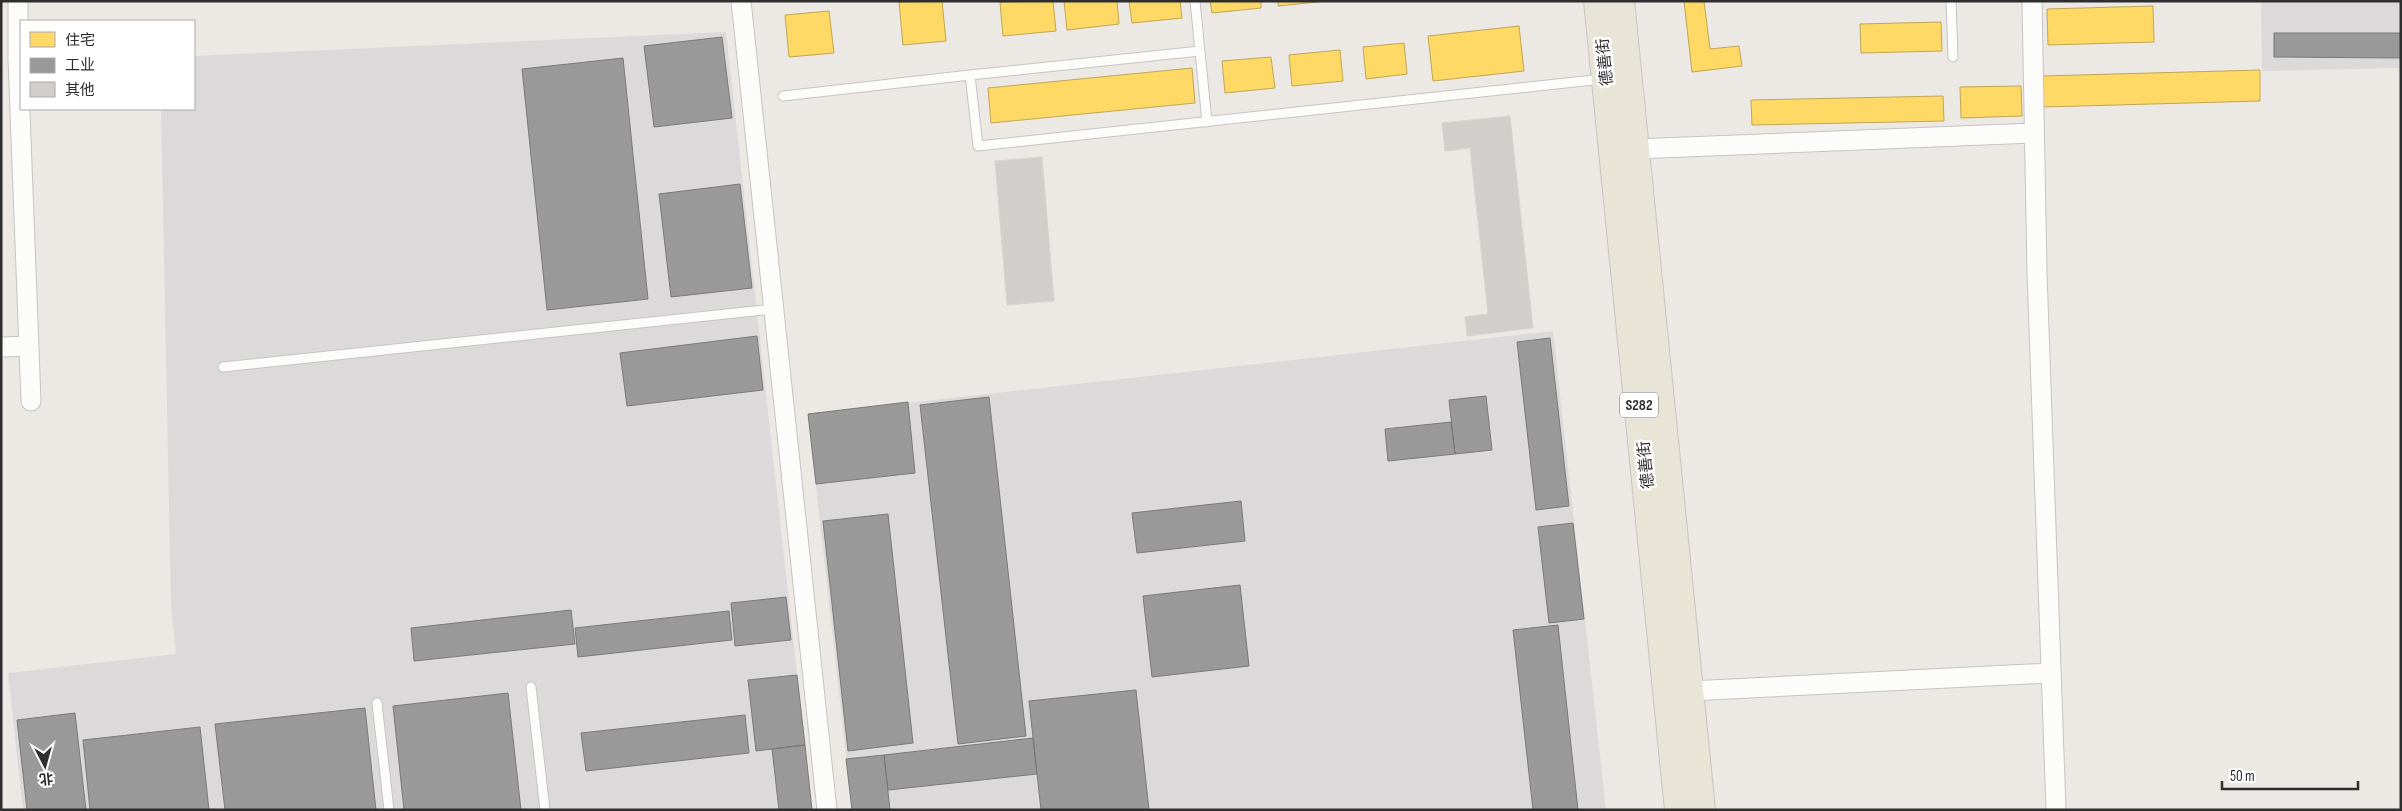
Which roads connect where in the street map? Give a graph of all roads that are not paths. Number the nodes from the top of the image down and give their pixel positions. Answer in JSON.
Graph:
{"nodes":[{"id":1,"x":18,"y":1,"type":"edge"},
{"id":2,"x":741,"y":1,"type":"edge"},
{"id":3,"x":1195,"y":1,"type":"edge"},
{"id":4,"x":1598,"y":1,"type":"edge"},
{"id":5,"x":1620,"y":1,"type":"edge"},
{"id":6,"x":1951,"y":1,"type":"edge"},
{"id":7,"x":2032,"y":1,"type":"edge"},
{"id":8,"x":1200,"y":51,"type":"junction"},
{"id":9,"x":1953,"y":57,"type":"dead end"},
{"id":10,"x":970,"y":76,"type":"junction"},
{"id":11,"x":1606,"y":78,"type":"junction"},
{"id":12,"x":782,"y":96,"type":"dead end"},
{"id":13,"x":1207,"y":122,"type":"junction"},
{"id":14,"x":2034,"y":133,"type":"junction"},
{"id":15,"x":1635,"y":149,"type":"junction"},
{"id":16,"x":773,"y":309,"type":"junction"},
{"id":17,"x":29,"y":346,"type":"junction"},
{"id":18,"x":1,"y":347,"type":"edge"},
{"id":19,"x":223,"y":367,"type":"dead end"},
{"id":20,"x":31,"y":401,"type":"dead end"},
{"id":21,"x":2051,"y":673,"type":"junction"},
{"id":22,"x":531,"y":687,"type":"dead end"},
{"id":23,"x":1689,"y":691,"type":"junction"},
{"id":24,"x":377,"y":703,"type":"dead end"},
{"id":25,"x":389,"y":810,"type":"edge"},
{"id":26,"x":545,"y":810,"type":"edge"},
{"id":27,"x":827,"y":810,"type":"edge"},
{"id":28,"x":1679,"y":810,"type":"edge"},
{"id":29,"x":1701,"y":810,"type":"edge"},
{"id":30,"x":2056,"y":810,"type":"edge"}],
"edges":[{"from":1,"to":17,"type":"street"},
{"from":2,"to":16,"type":"street"},
{"from":3,"to":8,"type":"lane"},
{"from":4,"to":11,"type":"main road","name":"德善街","number":"S282"},
{"from":5,"to":15,"type":"main road","name":"德善街","number":"S282"},
{"from":6,"to":9,"type":"lane"},
{"from":7,"to":14,"type":"street"},
{"from":8,"to":10,"type":"lane"},
{"from":8,"to":13,"type":"lane"},
{"from":10,"to":12,"type":"lane"},
{"from":10,"to":13,"type":"lane"},
{"from":11,"to":13,"type":"lane"},
{"from":11,"to":28,"type":"main road","name":"德善街","number":"S282"},
{"from":14,"to":15,"type":"street"},
{"from":14,"to":21,"type":"street"},
{"from":15,"to":23,"type":"main road","name":"德善街","number":"S282"},
{"from":16,"to":19,"type":"lane"},
{"from":16,"to":27,"type":"street"},
{"from":17,"to":18,"type":"street"},
{"from":17,"to":20,"type":"street"},
{"from":21,"to":23,"type":"street"},
{"from":21,"to":30,"type":"street"},
{"from":22,"to":26,"type":"lane"},
{"from":23,"to":29,"type":"main road","name":"德善街","number":"S282"},
{"from":24,"to":25,"type":"lane"}]}
